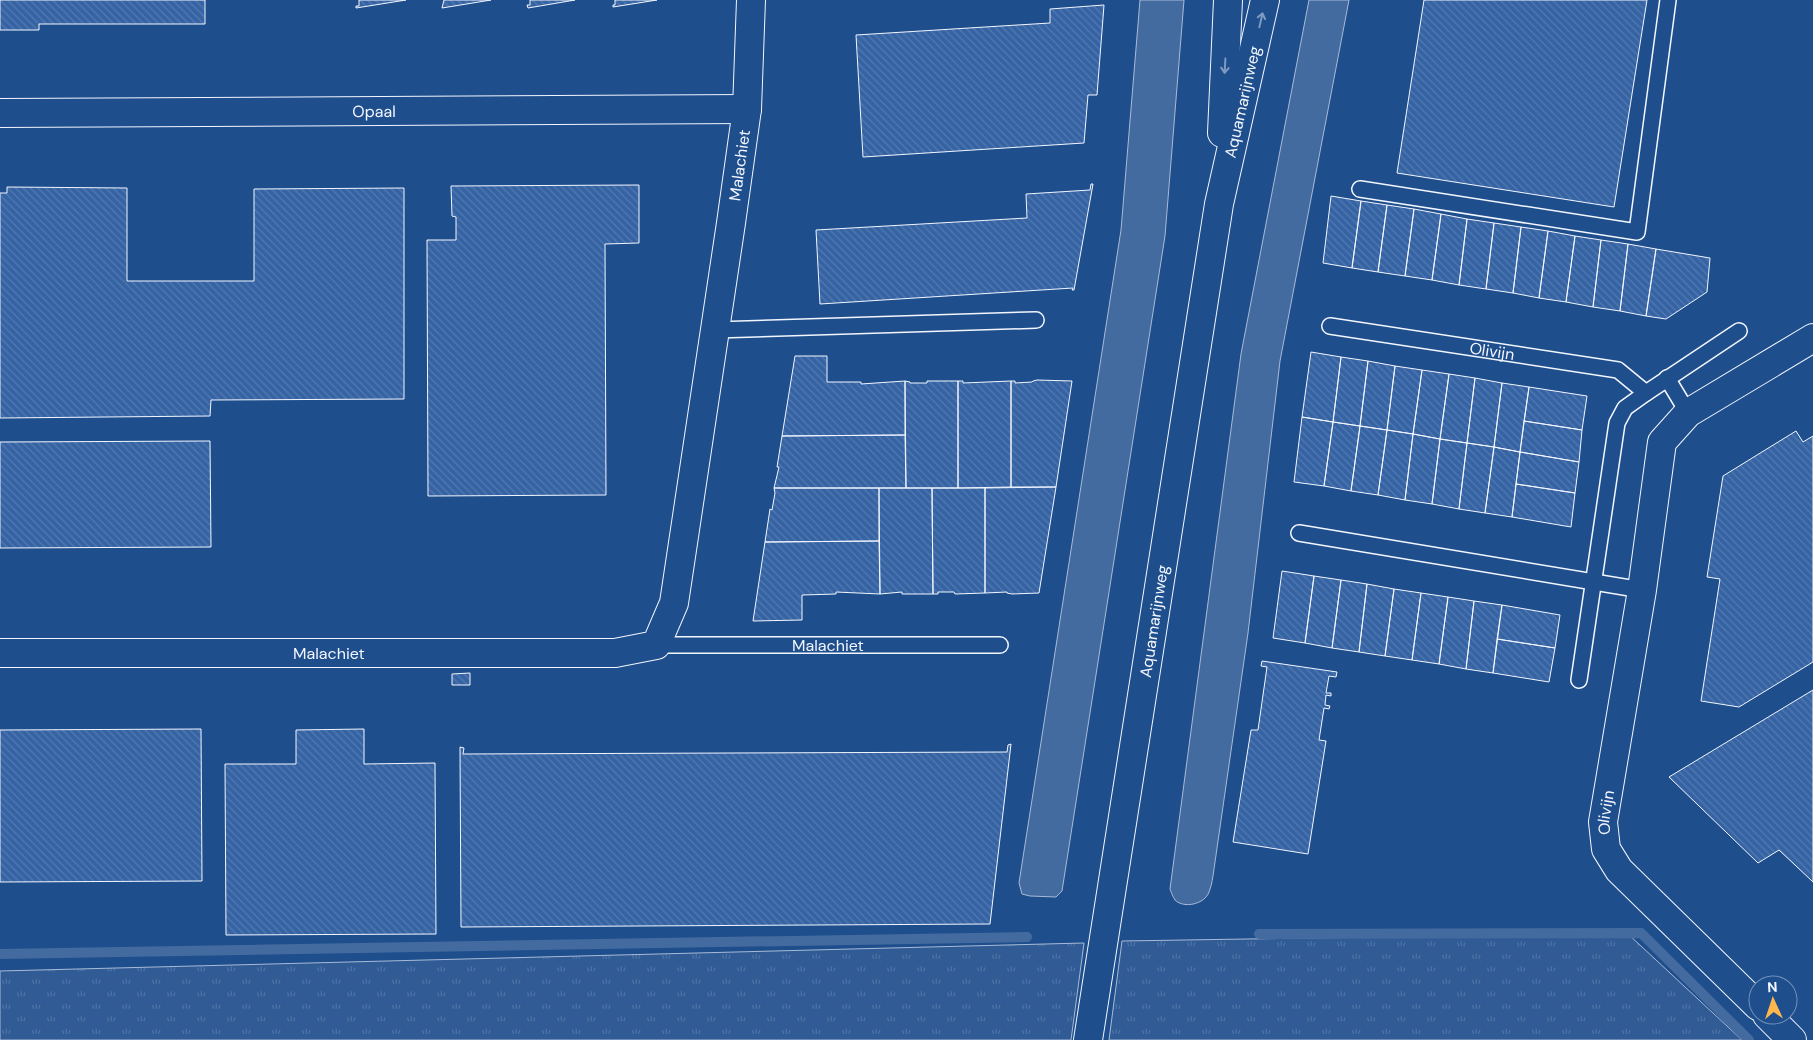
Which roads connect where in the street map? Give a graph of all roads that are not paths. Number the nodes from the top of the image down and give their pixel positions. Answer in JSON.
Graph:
{"nodes":[{"id":1,"x":751,"y":0,"type":"edge"},
{"id":2,"x":1228,"y":0,"type":"edge"},
{"id":3,"x":1265,"y":0,"type":"edge"},
{"id":4,"x":1668,"y":0,"type":"edge"},
{"id":5,"x":747,"y":109,"type":"junction"},
{"id":6,"x":0,"y":113,"type":"edge"},
{"id":7,"x":1360,"y":189,"type":"dead end"},
{"id":8,"x":1219,"y":204,"type":"junction"},
{"id":9,"x":1036,"y":320,"type":"dead end"},
{"id":10,"x":1330,"y":326,"type":"dead end"},
{"id":11,"x":715,"y":330,"type":"junction"},
{"id":12,"x":1739,"y":331,"type":"dead end"},
{"id":13,"x":1813,"y":338,"type":"edge"},
{"id":14,"x":1668,"y":378,"type":"junction"},
{"id":15,"x":1646,"y":393,"type":"junction"},
{"id":16,"x":1688,"y":413,"type":"junction"},
{"id":17,"x":1299,"y":533,"type":"dead end"},
{"id":18,"x":1593,"y":582,"type":"junction"},
{"id":19,"x":1642,"y":590,"type":"junction"},
{"id":20,"x":1000,"y":645,"type":"dead end"},
{"id":21,"x":656,"y":646,"type":"junction"},
{"id":22,"x":0,"y":653,"type":"edge"},
{"id":23,"x":1579,"y":680,"type":"dead end"},
{"id":24,"x":1748,"y":996,"type":"edge"},
{"id":25,"x":1777,"y":1025,"type":"edge"},
{"id":26,"x":1088,"y":1040,"type":"edge"},
{"id":27,"x":1792,"y":1040,"type":"edge"}],
"edges":[{"from":1,"to":5,"type":"street","name":"Malachiet"},
{"from":2,"to":8,"type":"street","name":"Aquamarijnweg","one_way":true},
{"from":8,"to":3,"type":"street","name":"Aquamarijnweg","one_way":true},
{"from":4,"to":7,"type":"lane"},
{"from":5,"to":6,"type":"street","name":"Opaal"},
{"from":5,"to":11,"type":"street","name":"Malachiet"},
{"from":8,"to":26,"type":"street","name":"Aquamarijnweg"},
{"from":9,"to":11,"type":"lane"},
{"from":10,"to":15,"type":"lane","name":"Olivijn"},
{"from":11,"to":21,"type":"street","name":"Malachiet"},
{"from":12,"to":14,"type":"lane"},
{"from":13,"to":16,"type":"street","name":"Olivijn"},
{"from":14,"to":15,"type":"lane"},
{"from":14,"to":16,"type":"lane"},
{"from":15,"to":18,"type":"lane"},
{"from":16,"to":19,"type":"street","name":"Olivijn"},
{"from":17,"to":18,"type":"lane"},
{"from":18,"to":19,"type":"lane"},
{"from":18,"to":23,"type":"lane"},
{"from":19,"to":24,"type":"street","name":"Olivijn"},
{"from":20,"to":21,"type":"lane","name":"Malachiet"},
{"from":21,"to":22,"type":"street","name":"Malachiet"},
{"from":25,"to":27,"type":"street"}]}
